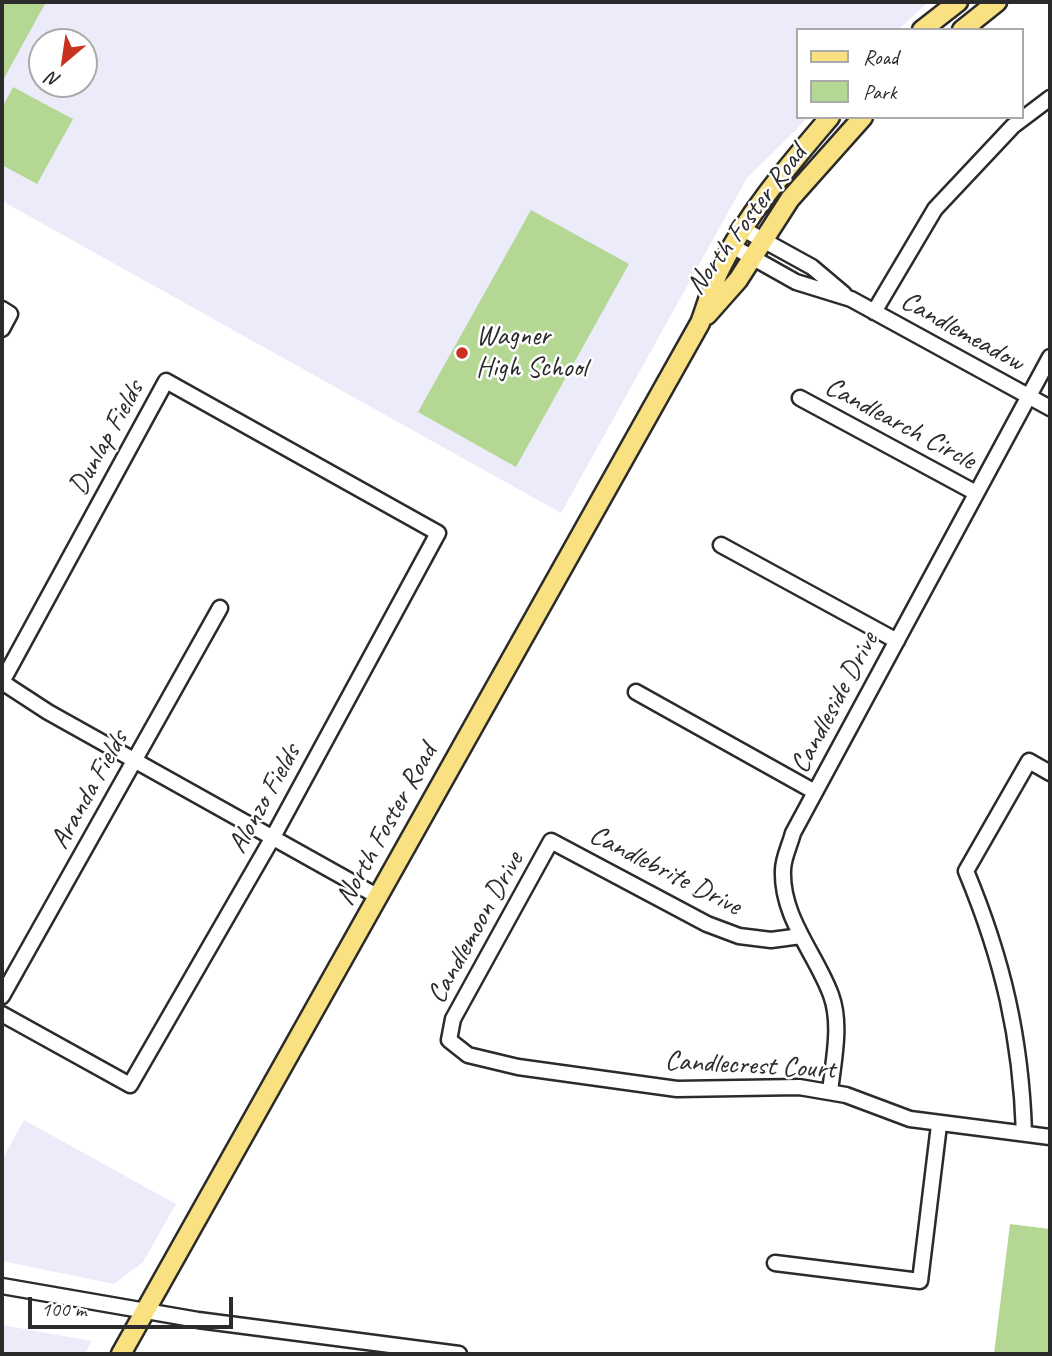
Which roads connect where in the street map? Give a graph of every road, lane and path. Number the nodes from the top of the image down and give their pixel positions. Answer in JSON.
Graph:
{"nodes":[{"id":1,"x":958,"y":2,"type":"edge"},
{"id":2,"x":997,"y":2,"type":"edge"},
{"id":3,"x":925,"y":28,"type":"edge"},
{"id":4,"x":964,"y":28,"type":"edge"},
{"id":5,"x":1050,"y":99,"type":"edge"},
{"id":6,"x":1024,"y":118,"type":"edge"},
{"id":7,"x":828,"y":119,"type":"edge"},
{"id":8,"x":861,"y":119,"type":"edge"},
{"id":9,"x":1023,"y":119,"type":"edge"},
{"id":10,"x":743,"y":229,"type":"junction"},
{"id":11,"x":763,"y":240,"type":"junction"},
{"id":12,"x":732,"y":246,"type":"junction"},
{"id":13,"x":753,"y":257,"type":"junction"},
{"id":14,"x":850,"y":299,"type":"junction"},
{"id":15,"x":6,"y":312,"type":"edge"},
{"id":16,"x":874,"y":312,"type":"junction"},
{"id":17,"x":700,"y":323,"type":"junction"},
{"id":18,"x":2,"y":329,"type":"edge"},
{"id":19,"x":1050,"y":357,"type":"edge"},
{"id":20,"x":1028,"y":396,"type":"junction"},
{"id":21,"x":800,"y":398,"type":"dead end"},
{"id":22,"x":1050,"y":408,"type":"edge"},
{"id":23,"x":976,"y":493,"type":"junction"},
{"id":24,"x":438,"y":533,"type":"joint"},
{"id":25,"x":720,"y":545,"type":"dead end"},
{"id":26,"x":220,"y":607,"type":"dead end"},
{"id":27,"x":897,"y":641,"type":"junction"},
{"id":28,"x":2,"y":682,"type":"edge"},
{"id":29,"x":636,"y":692,"type":"dead end"},
{"id":30,"x":134,"y":761,"type":"junction"},
{"id":31,"x":1050,"y":773,"type":"edge"},
{"id":32,"x":815,"y":792,"type":"junction"},
{"id":33,"x":273,"y":837,"type":"junction"},
{"id":34,"x":551,"y":841,"type":"joint"},
{"id":35,"x":377,"y":896,"type":"junction"},
{"id":36,"x":801,"y":936,"type":"junction"},
{"id":37,"x":2,"y":996,"type":"edge"},
{"id":38,"x":2,"y":1014,"type":"edge"},
{"id":39,"x":449,"y":1040,"type":"joint"},
{"id":40,"x":830,"y":1092,"type":"junction"},
{"id":41,"x":939,"y":1125,"type":"junction"},
{"id":42,"x":1024,"y":1133,"type":"junction"},
{"id":43,"x":1050,"y":1137,"type":"edge"},
{"id":44,"x":775,"y":1263,"type":"dead end"},
{"id":45,"x":2,"y":1286,"type":"edge"},
{"id":46,"x":145,"y":1312,"type":"junction"},
{"id":47,"x":121,"y":1354,"type":"edge"},
{"id":48,"x":458,"y":1354,"type":"edge"}],
"edges":[{"from":1,"to":3,"type":"main road"},
{"from":2,"to":4,"type":"main road"},
{"from":5,"to":6,"type":"street"},
{"from":7,"to":10,"type":"main road","name":"North Foster Road"},
{"from":8,"to":11,"type":"main road","name":"North Foster Road"},
{"from":9,"to":16,"type":"street"},
{"from":10,"to":11,"type":"street","name":"Candlemeadow"},
{"from":10,"to":12,"type":"main road","name":"North Foster Road"},
{"from":11,"to":13,"type":"main road","name":"North Foster Road"},
{"from":11,"to":14,"type":"street","name":"Candlemeadow"},
{"from":12,"to":13,"type":"street","name":"Candlemeadow"},
{"from":12,"to":17,"type":"main road","name":"North Foster Road"},
{"from":13,"to":14,"type":"street","name":"Candlemeadow"},
{"from":13,"to":17,"type":"main road","name":"North Foster Road"},
{"from":14,"to":16,"type":"street","name":"Candlemeadow"},
{"from":15,"to":18,"type":"street"},
{"from":16,"to":20,"type":"street","name":"Candlemeadow"},
{"from":17,"to":35,"type":"main road","name":"North Foster Road"},
{"from":19,"to":20,"type":"street","name":"Candleside Drive"},
{"from":20,"to":22,"type":"street","name":"Candlemeadow"},
{"from":20,"to":23,"type":"street","name":"Candleside Drive"},
{"from":21,"to":23,"type":"street","name":"Candlearch Circle"},
{"from":23,"to":27,"type":"street","name":"Candleside Drive"},
{"from":24,"to":28,"type":"street","name":"Dunlap Fields"},
{"from":24,"to":33,"type":"street","name":"Alonzo Fields"},
{"from":25,"to":27,"type":"street"},
{"from":26,"to":30,"type":"street","name":"Aranda Fields"},
{"from":27,"to":32,"type":"street","name":"Candleside Drive"},
{"from":28,"to":30,"type":"street"},
{"from":29,"to":32,"type":"street"},
{"from":30,"to":33,"type":"street"},
{"from":30,"to":37,"type":"street","name":"Aranda Fields"},
{"from":31,"to":42,"type":"street"},
{"from":32,"to":36,"type":"street","name":"Candleside Drive"},
{"from":33,"to":35,"type":"street"},
{"from":33,"to":38,"type":"street","name":"Alonzo Fields"},
{"from":34,"to":36,"type":"street","name":"Candlebrite Drive"},
{"from":34,"to":39,"type":"street","name":"Candlemoon Drive"},
{"from":35,"to":46,"type":"main road","name":"North Foster Road"},
{"from":36,"to":40,"type":"street","name":"Candleside Drive"},
{"from":39,"to":40,"type":"street","name":"Candlecrest Court"},
{"from":40,"to":41,"type":"street","name":"Candlecrest Court"},
{"from":41,"to":42,"type":"street","name":"Candlecrest Court"},
{"from":41,"to":44,"type":"street"},
{"from":42,"to":43,"type":"street","name":"Candlecrest Court"},
{"from":45,"to":46,"type":"street"},
{"from":46,"to":47,"type":"main road","name":"North Foster Road"},
{"from":46,"to":48,"type":"street"}]}
